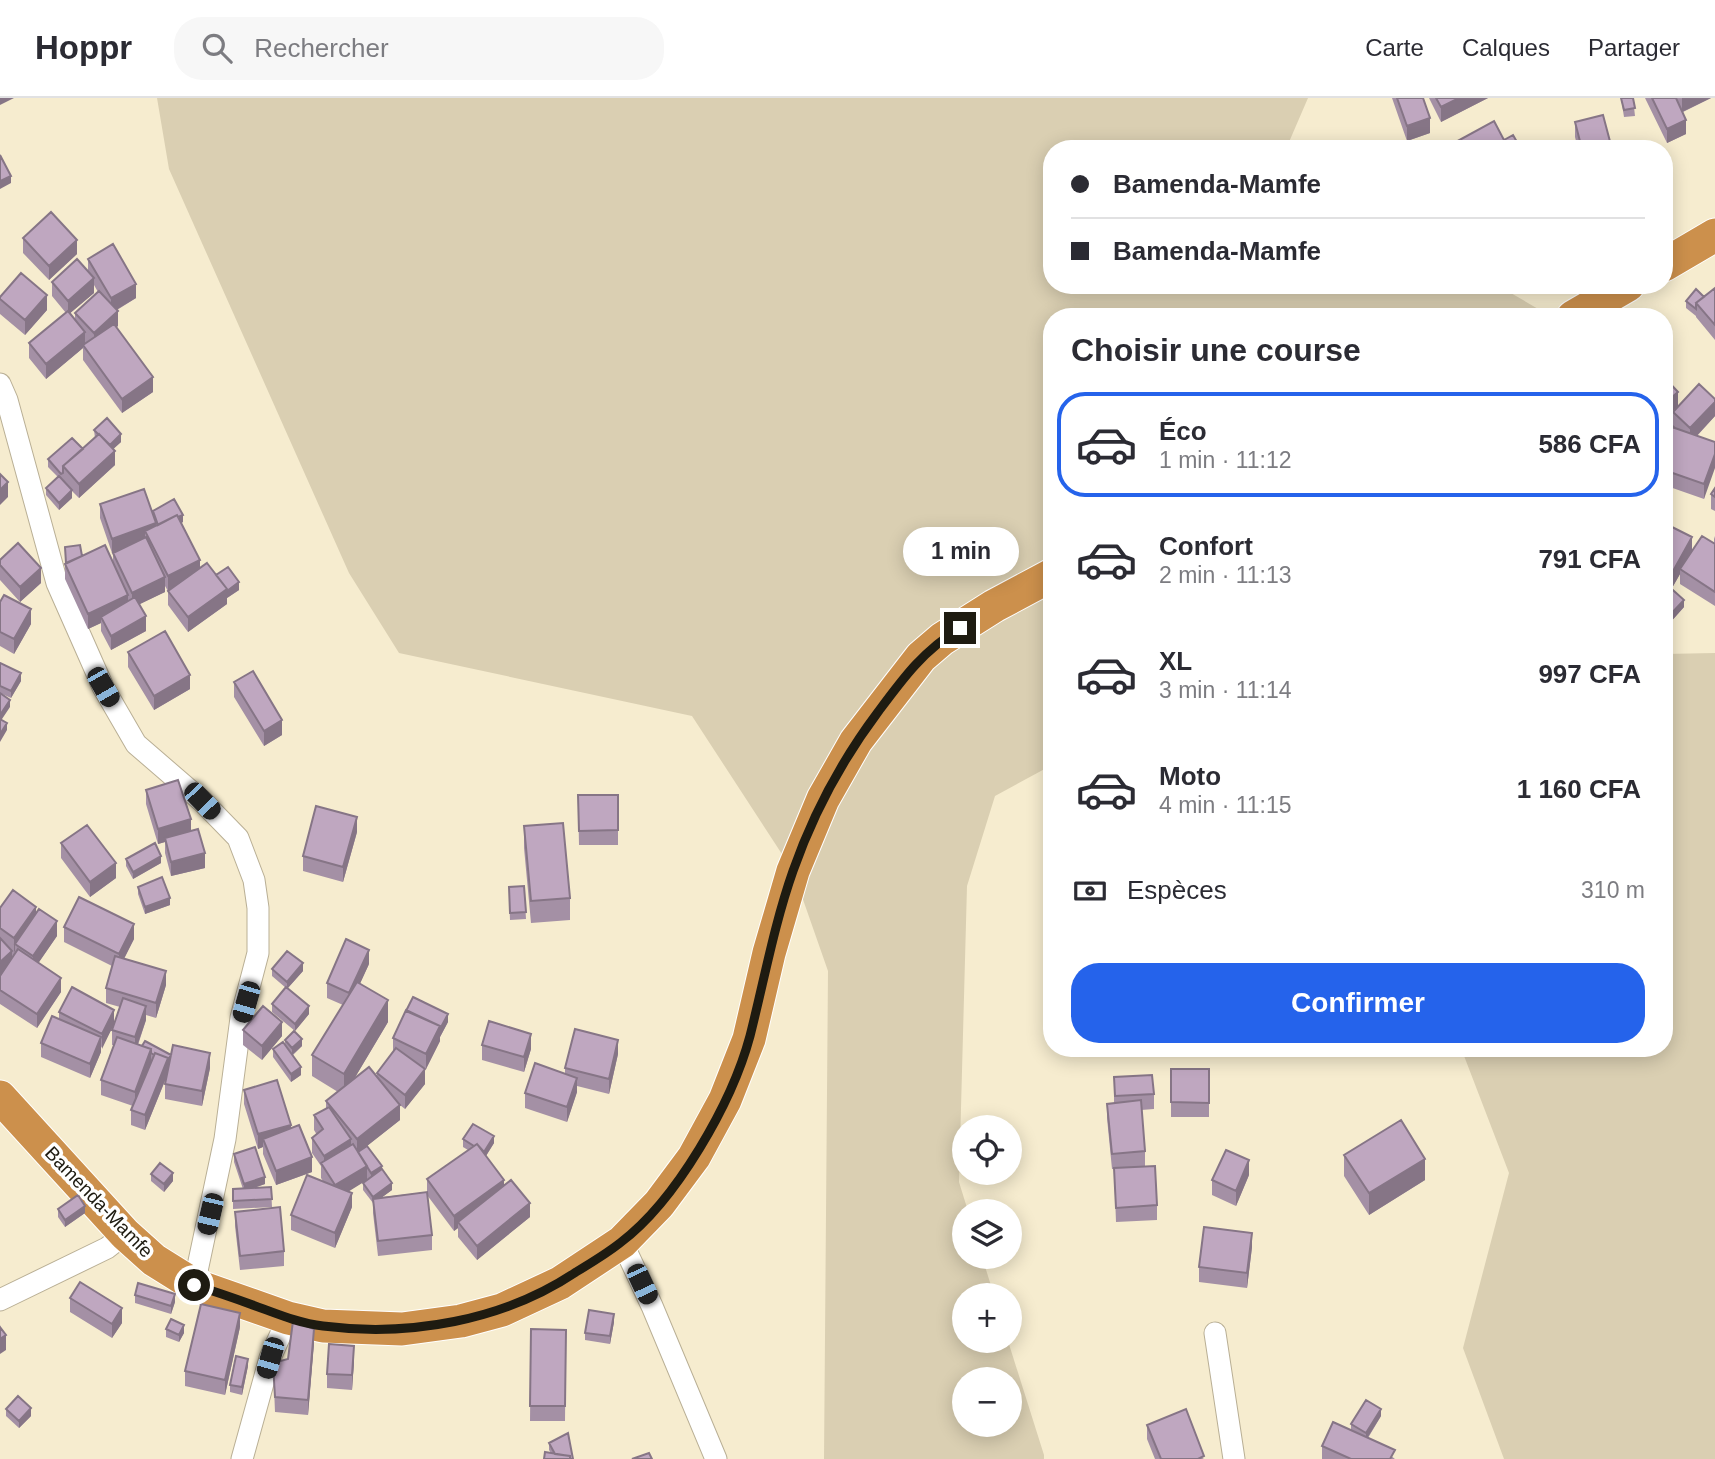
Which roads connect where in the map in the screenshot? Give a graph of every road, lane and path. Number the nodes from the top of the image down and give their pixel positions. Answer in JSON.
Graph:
{"nodes":[{"id":1,"x":1715,"y":235,"type":"edge"},
{"id":2,"x":1673,"y":260,"type":"edge"},
{"id":3,"x":1613,"y":294,"type":"edge"},
{"id":4,"x":1588,"y":308,"type":"edge"},
{"id":5,"x":0,"y":384,"type":"edge"},
{"id":6,"x":1043,"y":580,"type":"edge"},
{"id":7,"x":0,"y":1097,"type":"edge"},
{"id":8,"x":125,"y":1234,"type":"junction"},
{"id":9,"x":622,"y":1242,"type":"junction"},
{"id":10,"x":194,"y":1285,"type":"junction"},
{"id":11,"x":0,"y":1300,"type":"edge"},
{"id":12,"x":288,"y":1318,"type":"junction"},
{"id":13,"x":1214,"y":1333,"type":"dead end"},
{"id":14,"x":242,"y":1459,"type":"edge"},
{"id":15,"x":716,"y":1459,"type":"edge"},
{"id":16,"x":1234,"y":1459,"type":"edge"}],
"edges":[{"from":1,"to":2,"type":"highway"},
{"from":3,"to":4,"type":"highway"},
{"from":5,"to":10,"type":"street"},
{"from":6,"to":9,"type":"highway","name":"Bamenda-Mamfe"},
{"from":7,"to":8,"type":"highway","name":"Bamenda-Mamfe"},
{"from":8,"to":10,"type":"highway","name":"Bamenda-Mamfe"},
{"from":8,"to":11,"type":"street"},
{"from":9,"to":12,"type":"highway","name":"Bamenda-Mamfe"},
{"from":9,"to":15,"type":"street"},
{"from":10,"to":12,"type":"highway","name":"Bamenda-Mamfe"},
{"from":12,"to":14,"type":"street"},
{"from":13,"to":16,"type":"street"}]}
